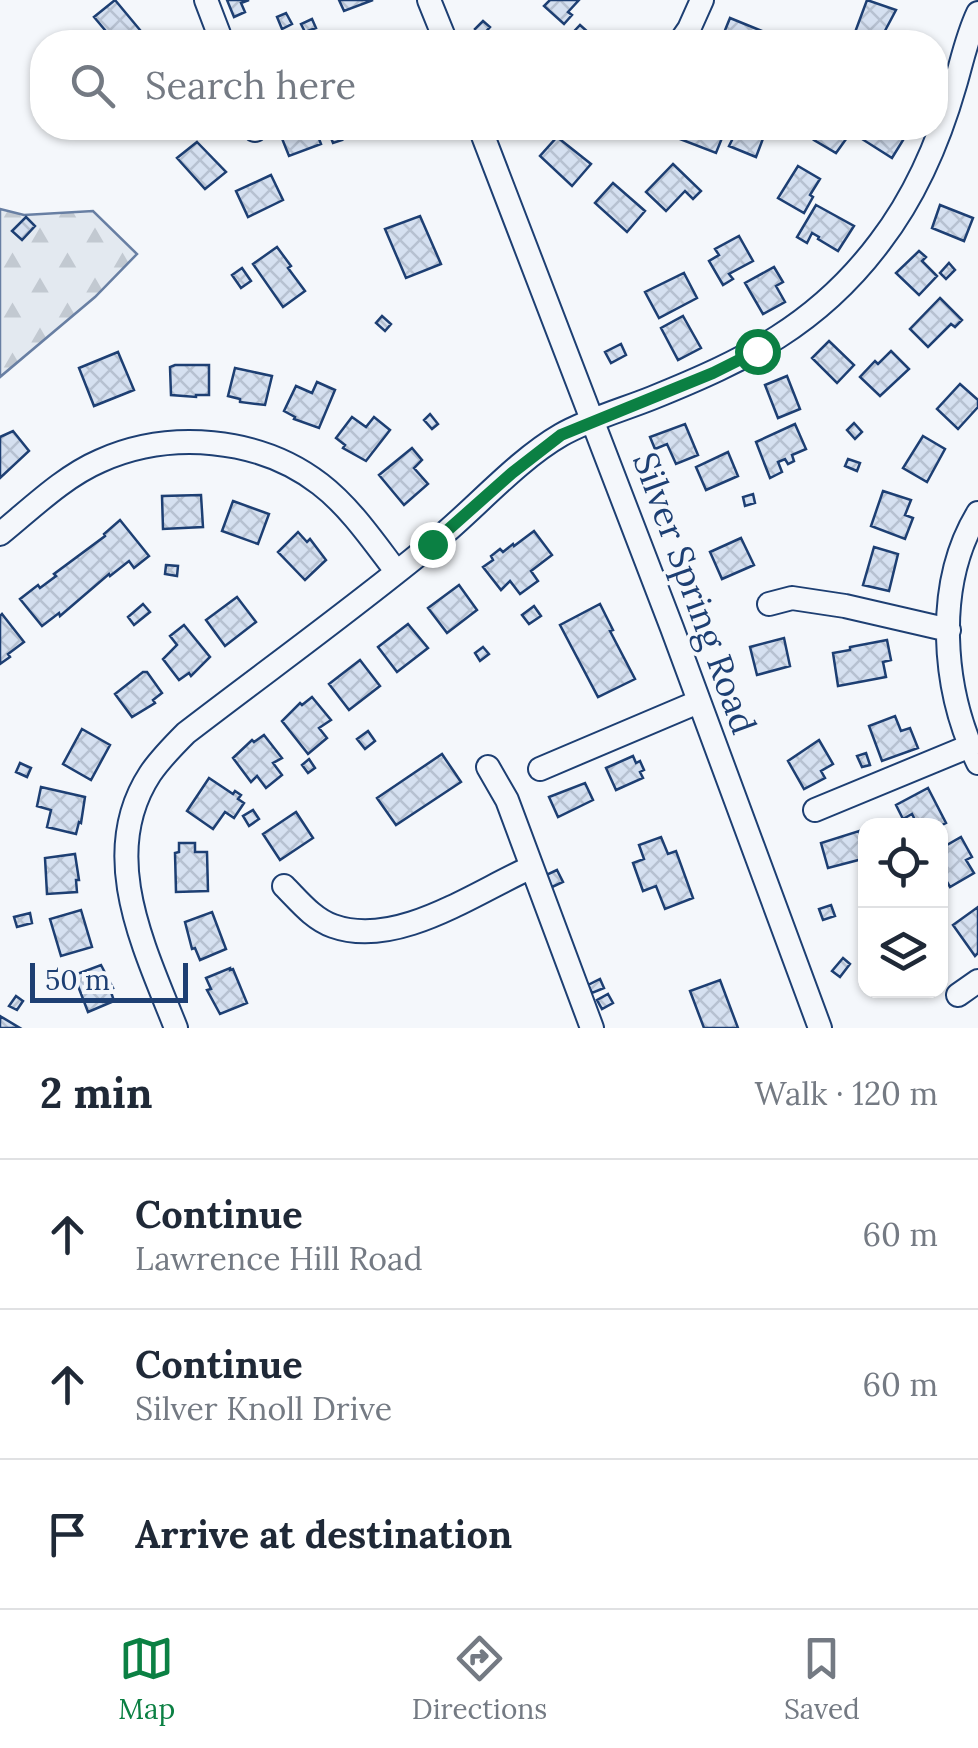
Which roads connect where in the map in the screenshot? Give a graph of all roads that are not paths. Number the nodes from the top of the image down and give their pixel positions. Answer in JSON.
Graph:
{"nodes":[{"id":1,"x":206,"y":0,"type":"edge"},
{"id":2,"x":429,"y":0,"type":"edge"},
{"id":3,"x":702,"y":0,"type":"edge"},
{"id":4,"x":978,"y":13,"type":"edge"},
{"id":5,"x":217,"y":30,"type":"edge"},
{"id":6,"x":441,"y":30,"type":"edge"},
{"id":7,"x":688,"y":30,"type":"edge"},
{"id":8,"x":948,"y":105,"type":"edge"},
{"id":9,"x":485,"y":140,"type":"edge"},
{"id":10,"x":935,"y":140,"type":"edge"},
{"id":11,"x":593,"y":421,"type":"junction"},
{"id":12,"x":978,"y":513,"type":"edge"},
{"id":13,"x":0,"y":534,"type":"edge"},
{"id":14,"x":396,"y":571,"type":"junction"},
{"id":15,"x":770,"y":604,"type":"dead end"},
{"id":16,"x":949,"y":630,"type":"junction"},
{"id":17,"x":698,"y":702,"type":"junction"},
{"id":18,"x":974,"y":754,"type":"edge"},
{"id":19,"x":488,"y":767,"type":"dead end"},
{"id":20,"x":540,"y":769,"type":"dead end"},
{"id":21,"x":815,"y":810,"type":"dead end"},
{"id":22,"x":532,"y":867,"type":"junction"},
{"id":23,"x":284,"y":886,"type":"dead end"},
{"id":24,"x":978,"y":981,"type":"edge"},
{"id":25,"x":958,"y":995,"type":"dead end"},
{"id":26,"x":176,"y":1028,"type":"edge"},
{"id":27,"x":592,"y":1028,"type":"edge"},
{"id":28,"x":820,"y":1028,"type":"edge"}],
"edges":[{"from":1,"to":5,"type":"street"},
{"from":2,"to":6,"type":"street"},
{"from":3,"to":7,"type":"street"},
{"from":4,"to":8,"type":"street"},
{"from":9,"to":11,"type":"street","name":"Silver Spring Road"},
{"from":10,"to":11,"type":"street"},
{"from":11,"to":14,"type":"street"},
{"from":11,"to":17,"type":"street","name":"Silver Spring Road"},
{"from":12,"to":16,"type":"street"},
{"from":13,"to":14,"type":"street"},
{"from":14,"to":26,"type":"street"},
{"from":15,"to":16,"type":"street"},
{"from":16,"to":18,"type":"street"},
{"from":17,"to":20,"type":"street"},
{"from":17,"to":28,"type":"street","name":"Silver Spring Road"},
{"from":18,"to":21,"type":"street"},
{"from":19,"to":22,"type":"street"},
{"from":22,"to":23,"type":"street"},
{"from":22,"to":27,"type":"street"},
{"from":24,"to":25,"type":"street"}]}
